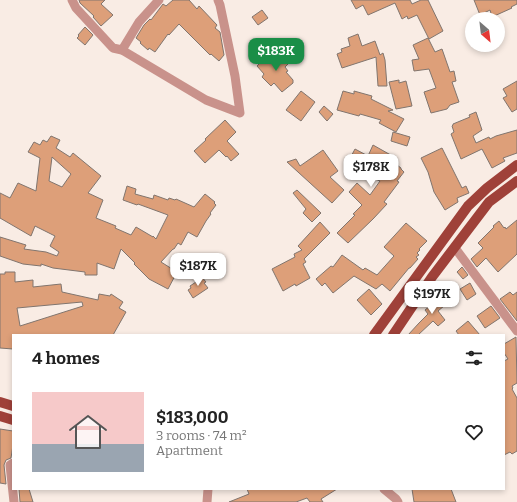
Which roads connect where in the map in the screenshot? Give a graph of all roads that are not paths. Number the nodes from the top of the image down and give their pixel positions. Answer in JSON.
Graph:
{"nodes":[{"id":1,"x":72,"y":0,"type":"edge"},
{"id":2,"x":159,"y":0,"type":"edge"},
{"id":3,"x":218,"y":0,"type":"edge"},
{"id":4,"x":122,"y":50,"type":"junction"},
{"id":5,"x":517,"y":165,"type":"edge"},
{"id":6,"x":517,"y":181,"type":"edge"},
{"id":7,"x":455,"y":248,"type":"junction"},
{"id":8,"x":517,"y":331,"type":"edge"},
{"id":9,"x":375,"y":334,"type":"edge"},
{"id":10,"x":394,"y":334,"type":"edge"},
{"id":11,"x":0,"y":402,"type":"edge"},
{"id":12,"x":12,"y":406,"type":"edge"},
{"id":13,"x":0,"y":416,"type":"edge"},
{"id":14,"x":12,"y":420,"type":"edge"},
{"id":15,"x":12,"y":464,"type":"edge"},
{"id":16,"x":12,"y":482,"type":"edge"},
{"id":17,"x":13,"y":490,"type":"edge"},
{"id":18,"x":208,"y":490,"type":"edge"},
{"id":19,"x":385,"y":490,"type":"edge"},
{"id":20,"x":14,"y":502,"type":"edge"},
{"id":21,"x":207,"y":502,"type":"edge"},
{"id":22,"x":398,"y":502,"type":"edge"}],
"edges":[{"from":1,"to":4,"type":"street"},
{"from":2,"to":4,"type":"street"},
{"from":3,"to":4,"type":"street"},
{"from":5,"to":9,"type":"main road"},
{"from":6,"to":7,"type":"main road"},
{"from":7,"to":8,"type":"street"},
{"from":7,"to":10,"type":"main road"},
{"from":11,"to":12,"type":"main road"},
{"from":13,"to":14,"type":"main road"},
{"from":15,"to":16,"type":"street"},
{"from":17,"to":20,"type":"street"},
{"from":18,"to":21,"type":"street"},
{"from":19,"to":22,"type":"street"}]}
